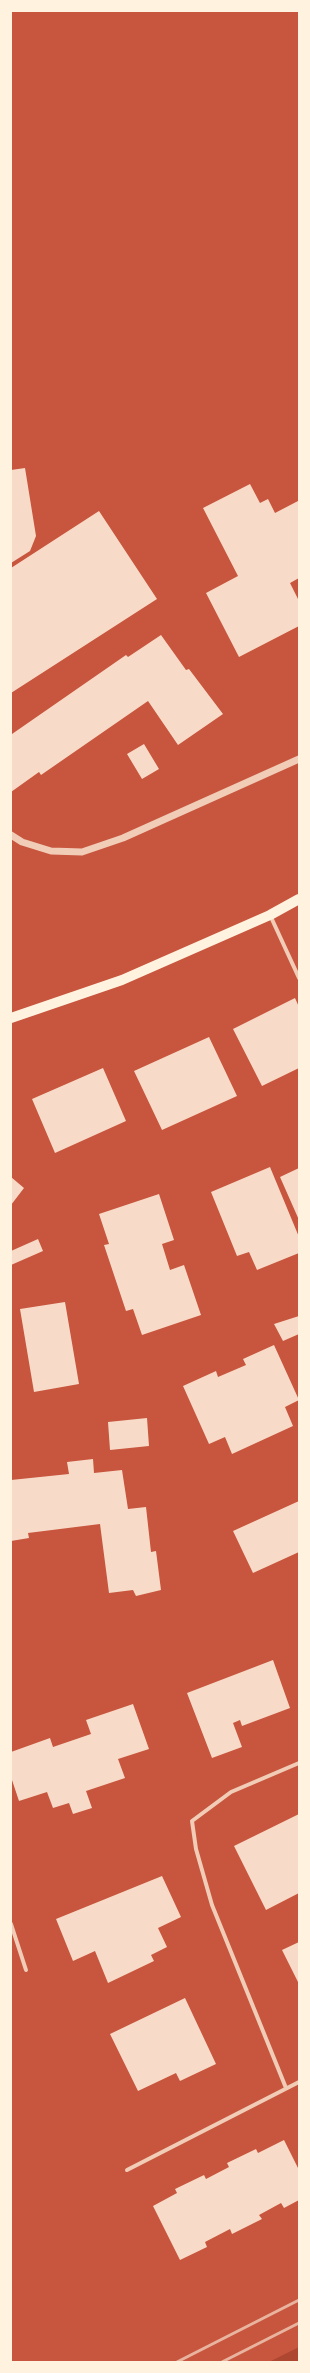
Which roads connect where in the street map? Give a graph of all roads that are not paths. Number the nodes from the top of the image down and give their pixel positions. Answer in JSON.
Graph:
{"nodes":[{"id":1,"x":299,"y":759,"type":"edge"},
{"id":2,"x":11,"y":835,"type":"edge"},
{"id":3,"x":299,"y":899,"type":"edge"},
{"id":4,"x":270,"y":915,"type":"junction"},
{"id":5,"x":299,"y":978,"type":"edge"},
{"id":6,"x":11,"y":1018,"type":"edge"},
{"id":7,"x":299,"y":1763,"type":"edge"},
{"id":8,"x":11,"y":1924,"type":"edge"},
{"id":9,"x":26,"y":1970,"type":"dead end"},
{"id":10,"x":299,"y":2082,"type":"edge"},
{"id":11,"x":286,"y":2088,"type":"junction"},
{"id":12,"x":127,"y":2170,"type":"dead end"}],
"edges":[{"from":1,"to":2,"type":"street"},
{"from":3,"to":4,"type":"main road"},
{"from":4,"to":5,"type":"street"},
{"from":4,"to":6,"type":"main road"},
{"from":7,"to":11,"type":"street"},
{"from":8,"to":9,"type":"street"},
{"from":10,"to":11,"type":"street"},
{"from":11,"to":12,"type":"street"}]}
